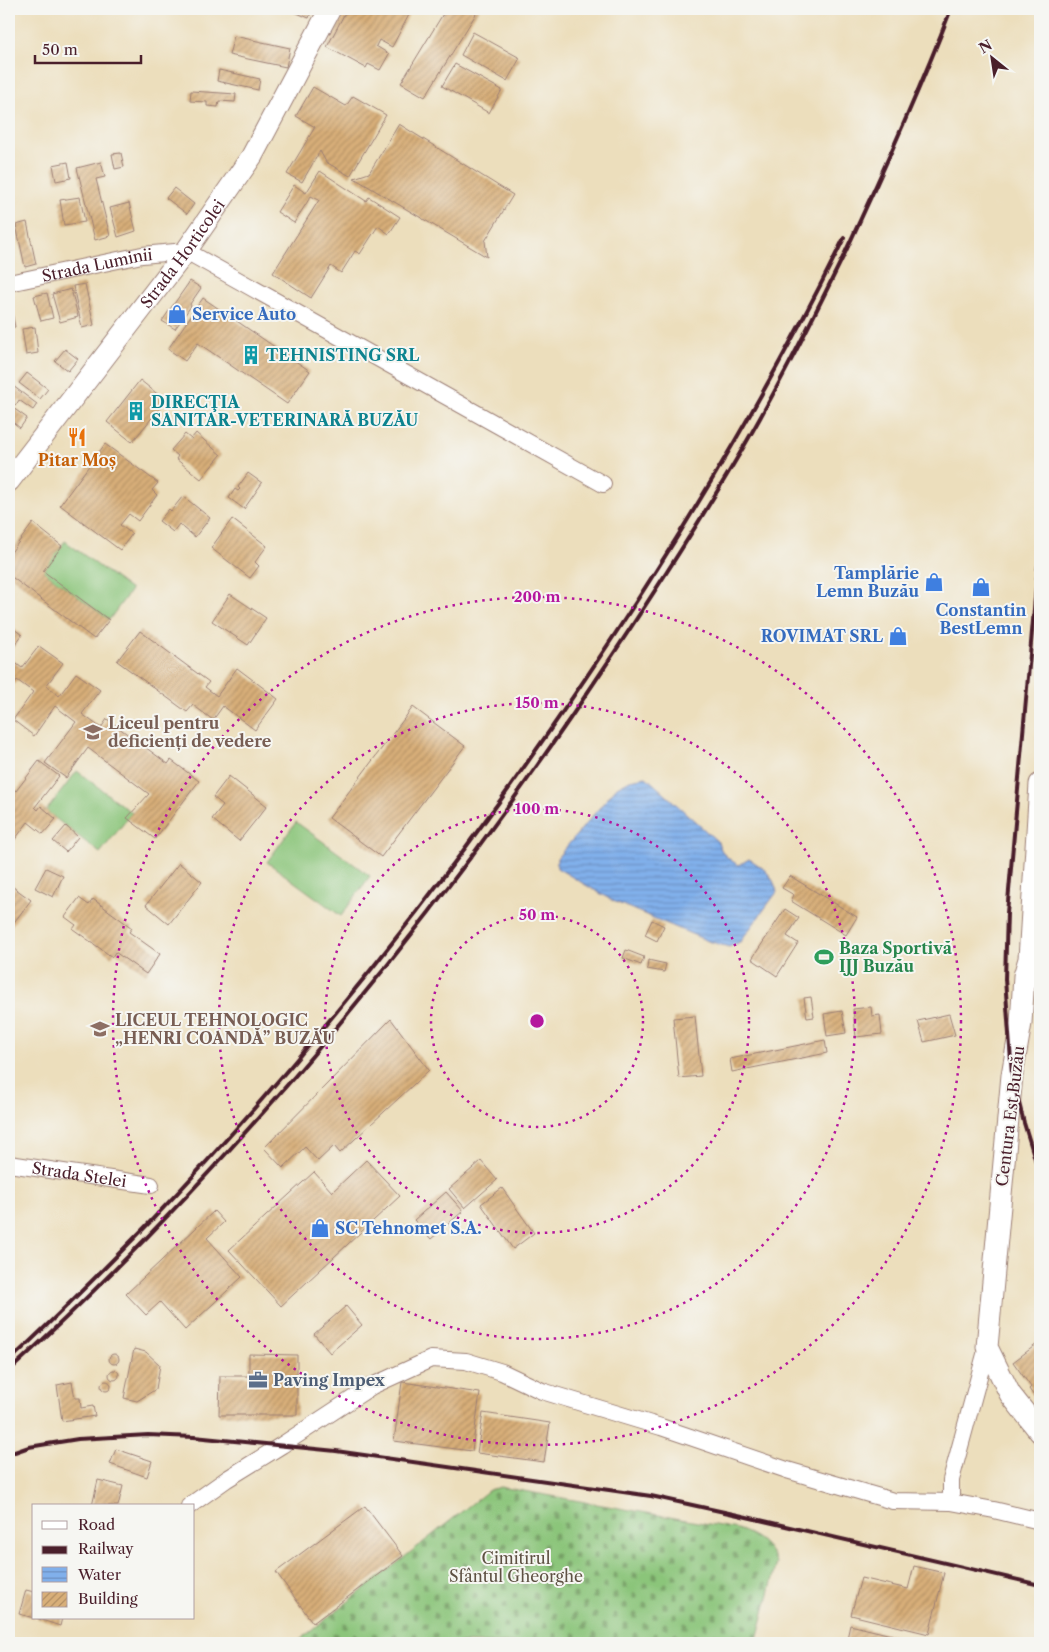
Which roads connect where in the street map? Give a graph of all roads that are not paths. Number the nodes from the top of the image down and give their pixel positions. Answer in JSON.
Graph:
{"nodes":[{"id":1,"x":330,"y":9,"type":"edge"},
{"id":2,"x":186,"y":251,"type":"junction"},
{"id":3,"x":9,"y":283,"type":"edge"},
{"id":4,"x":9,"y":481,"type":"edge"},
{"id":5,"x":603,"y":484,"type":"dead end"},
{"id":6,"x":1040,"y":784,"type":"edge"},
{"id":7,"x":1034,"y":959,"type":"edge"},
{"id":8,"x":9,"y":1164,"type":"edge"},
{"id":9,"x":151,"y":1185,"type":"dead end"},
{"id":10,"x":987,"y":1347,"type":"junction"},
{"id":11,"x":1040,"y":1432,"type":"edge"},
{"id":12,"x":951,"y":1502,"type":"junction"},
{"id":13,"x":192,"y":1504,"type":"edge"},
{"id":14,"x":1040,"y":1521,"type":"edge"}],
"edges":[{"from":1,"to":2,"type":"main road","name":"Strada Horticolei"},
{"from":2,"to":3,"type":"street","name":"Strada Luminii"},
{"from":2,"to":4,"type":"main road","name":"Strada Horticolei"},
{"from":2,"to":5,"type":"street"},
{"from":6,"to":7,"type":"main road","name":"Centura Est Buzău"},
{"from":7,"to":10,"type":"main road","name":"Centura Est Buzău"},
{"from":8,"to":9,"type":"street","name":"Strada Stelei"},
{"from":10,"to":11,"type":"main road"},
{"from":10,"to":12,"type":"street"},
{"from":12,"to":13,"type":"street"},
{"from":12,"to":14,"type":"street"}]}
